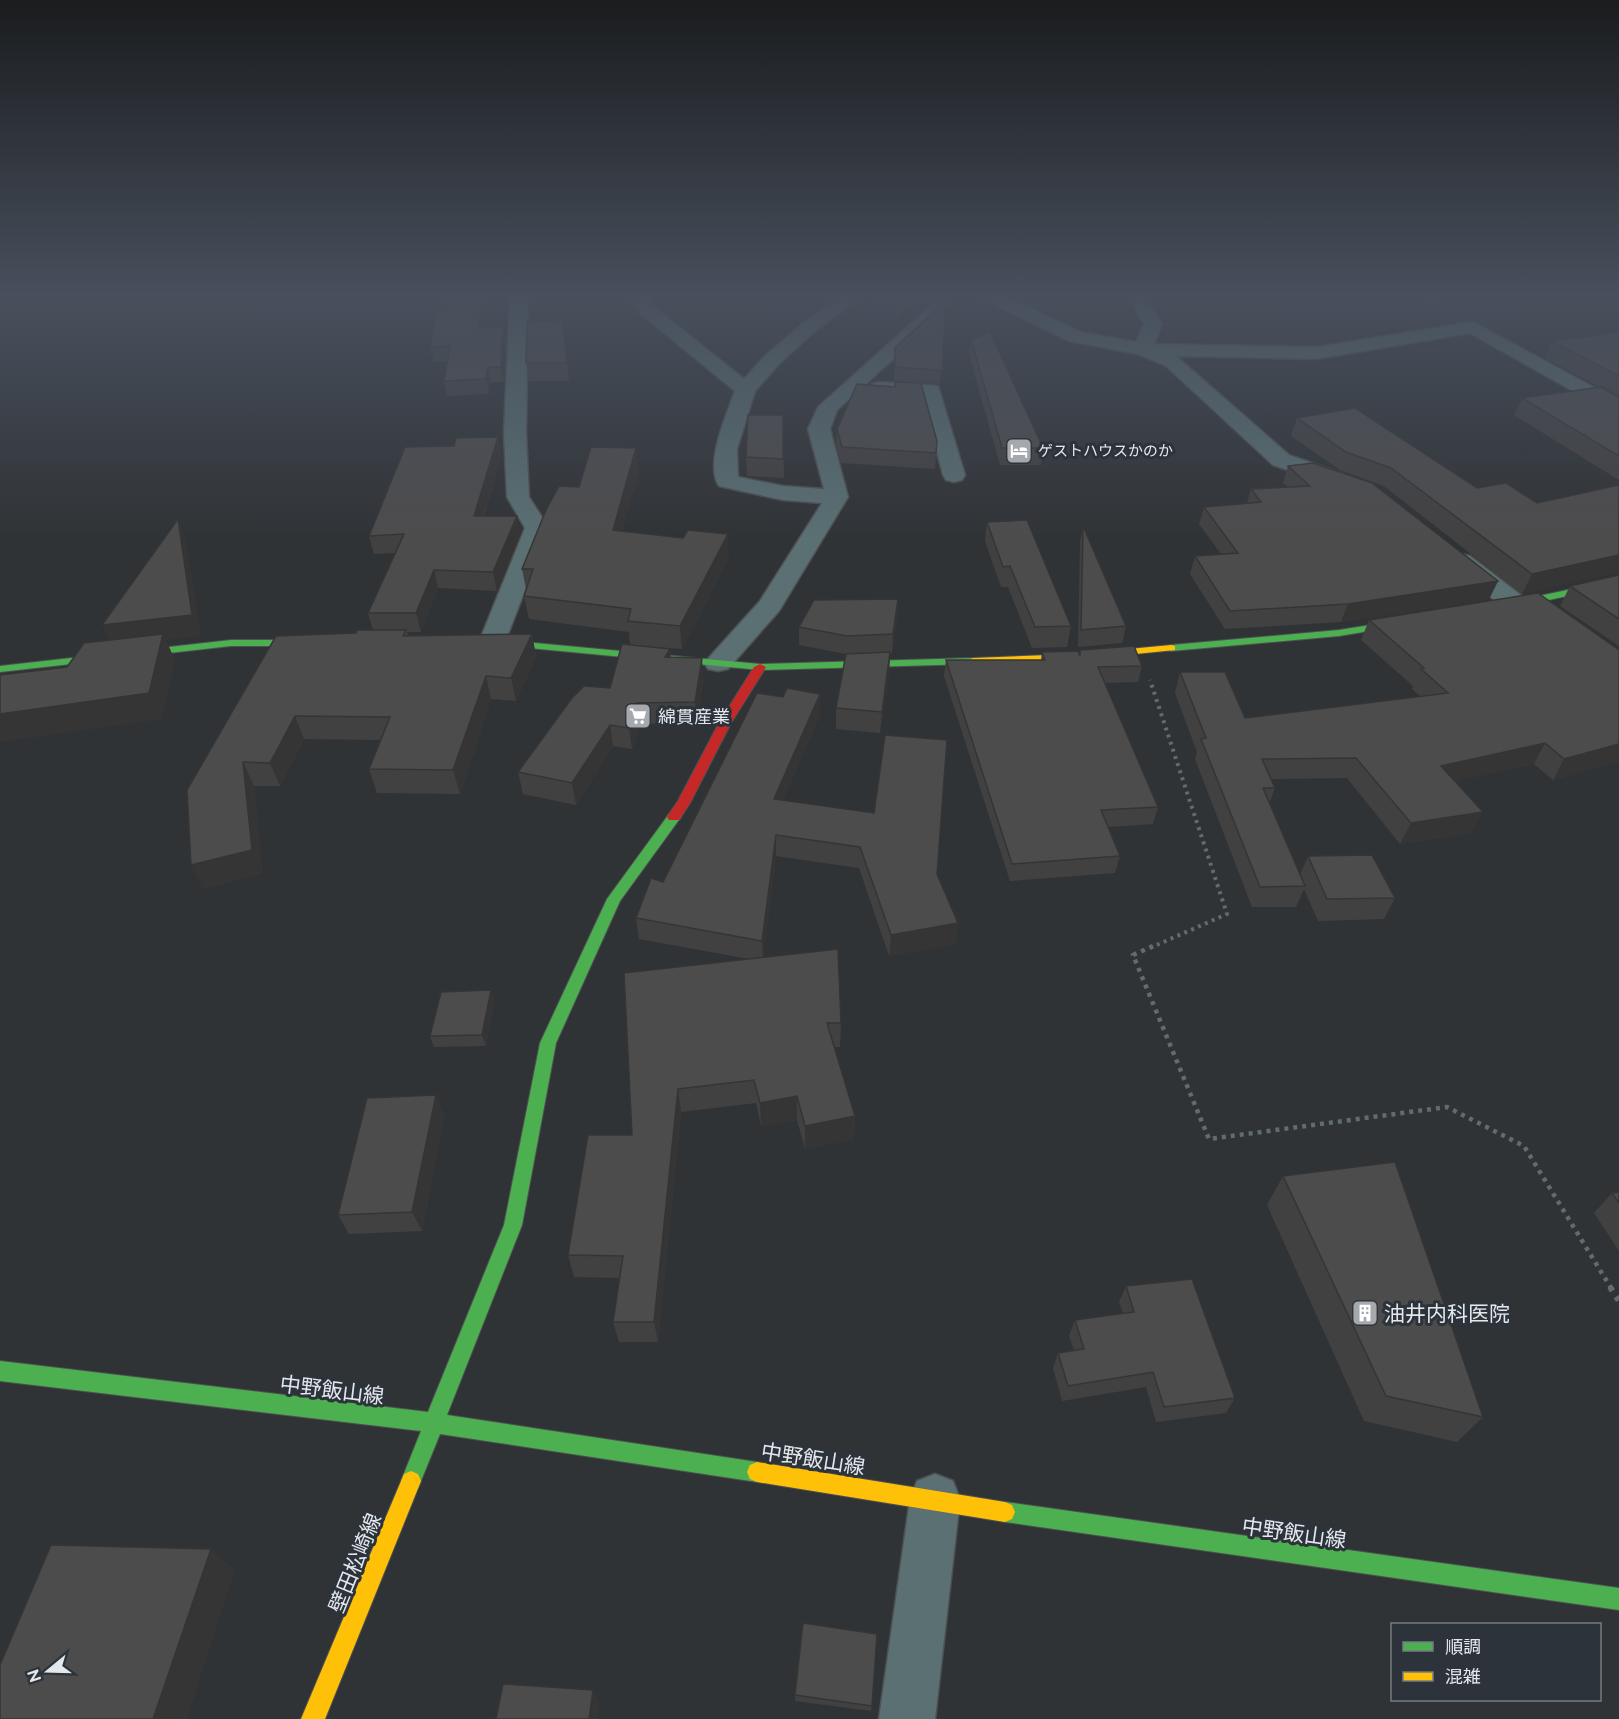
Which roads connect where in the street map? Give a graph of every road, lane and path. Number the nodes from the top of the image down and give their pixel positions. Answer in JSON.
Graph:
{"nodes":[{"id":1,"x":517,"y":377,"type":"edge"},
{"id":2,"x":729,"y":377,"type":"edge"},
{"id":3,"x":757,"y":377,"type":"edge"},
{"id":4,"x":861,"y":377,"type":"edge"},
{"id":5,"x":1190,"y":377,"type":"edge"},
{"id":6,"x":1562,"y":377,"type":"edge"},
{"id":7,"x":850,"y":387,"type":"junction"},
{"id":8,"x":745,"y":390,"type":"junction"},
{"id":9,"x":1619,"y":409,"type":"edge"},
{"id":10,"x":954,"y":475,"type":"dead end"},
{"id":11,"x":1354,"y":486,"type":"edge"},
{"id":12,"x":837,"y":497,"type":"junction"},
{"id":13,"x":1446,"y":549,"type":"edge"},
{"id":14,"x":1619,"y":582,"type":"edge"},
{"id":15,"x":1525,"y":603,"type":"junction"},
{"id":16,"x":1484,"y":610,"type":"edge"},
{"id":17,"x":1417,"y":621,"type":"edge"},
{"id":18,"x":1561,"y":622,"type":"edge"},
{"id":19,"x":486,"y":642,"type":"joint"},
{"id":20,"x":326,"y":643,"type":"edge"},
{"id":21,"x":1140,"y":651,"type":"junction"},
{"id":22,"x":718,"y":663,"type":"junction"},
{"id":23,"x":760,"y":667,"type":"junction"},
{"id":24,"x":0,"y":669,"type":"edge"},
{"id":25,"x":1619,"y":1301,"type":"edge"},
{"id":26,"x":0,"y":1371,"type":"edge"},
{"id":27,"x":435,"y":1423,"type":"junction"},
{"id":28,"x":935,"y":1499,"type":"junction"},
{"id":29,"x":1619,"y":1599,"type":"edge"},
{"id":30,"x":313,"y":1719,"type":"edge"},
{"id":31,"x":907,"y":1719,"type":"edge"}],
"edges":[{"from":1,"to":19,"type":"street"},
{"from":2,"to":8,"type":"street"},
{"from":3,"to":8,"type":"street"},
{"from":4,"to":7,"type":"street"},
{"from":5,"to":11,"type":"street"},
{"from":6,"to":9,"type":"street"},
{"from":7,"to":10,"type":"street"},
{"from":7,"to":12,"type":"street"},
{"from":8,"to":12,"type":"street"},
{"from":12,"to":22,"type":"street"},
{"from":13,"to":15,"type":"street"},
{"from":14,"to":15,"type":"street"},
{"from":15,"to":16,"type":"street"},
{"from":15,"to":18,"type":"street"},
{"from":17,"to":21,"type":"street"},
{"from":19,"to":22,"type":"street"},
{"from":20,"to":24,"type":"street"},
{"from":21,"to":23,"type":"street"},
{"from":21,"to":25,"type":"path"},
{"from":22,"to":23,"type":"street"},
{"from":23,"to":27,"type":"street","name":"壁田松崎線"},
{"from":26,"to":27,"type":"street","name":"中野飯山線"},
{"from":27,"to":28,"type":"street","name":"中野飯山線"},
{"from":27,"to":30,"type":"street","name":"壁田松崎線"},
{"from":28,"to":29,"type":"street","name":"中野飯山線"},
{"from":28,"to":31,"type":"street"}]}
